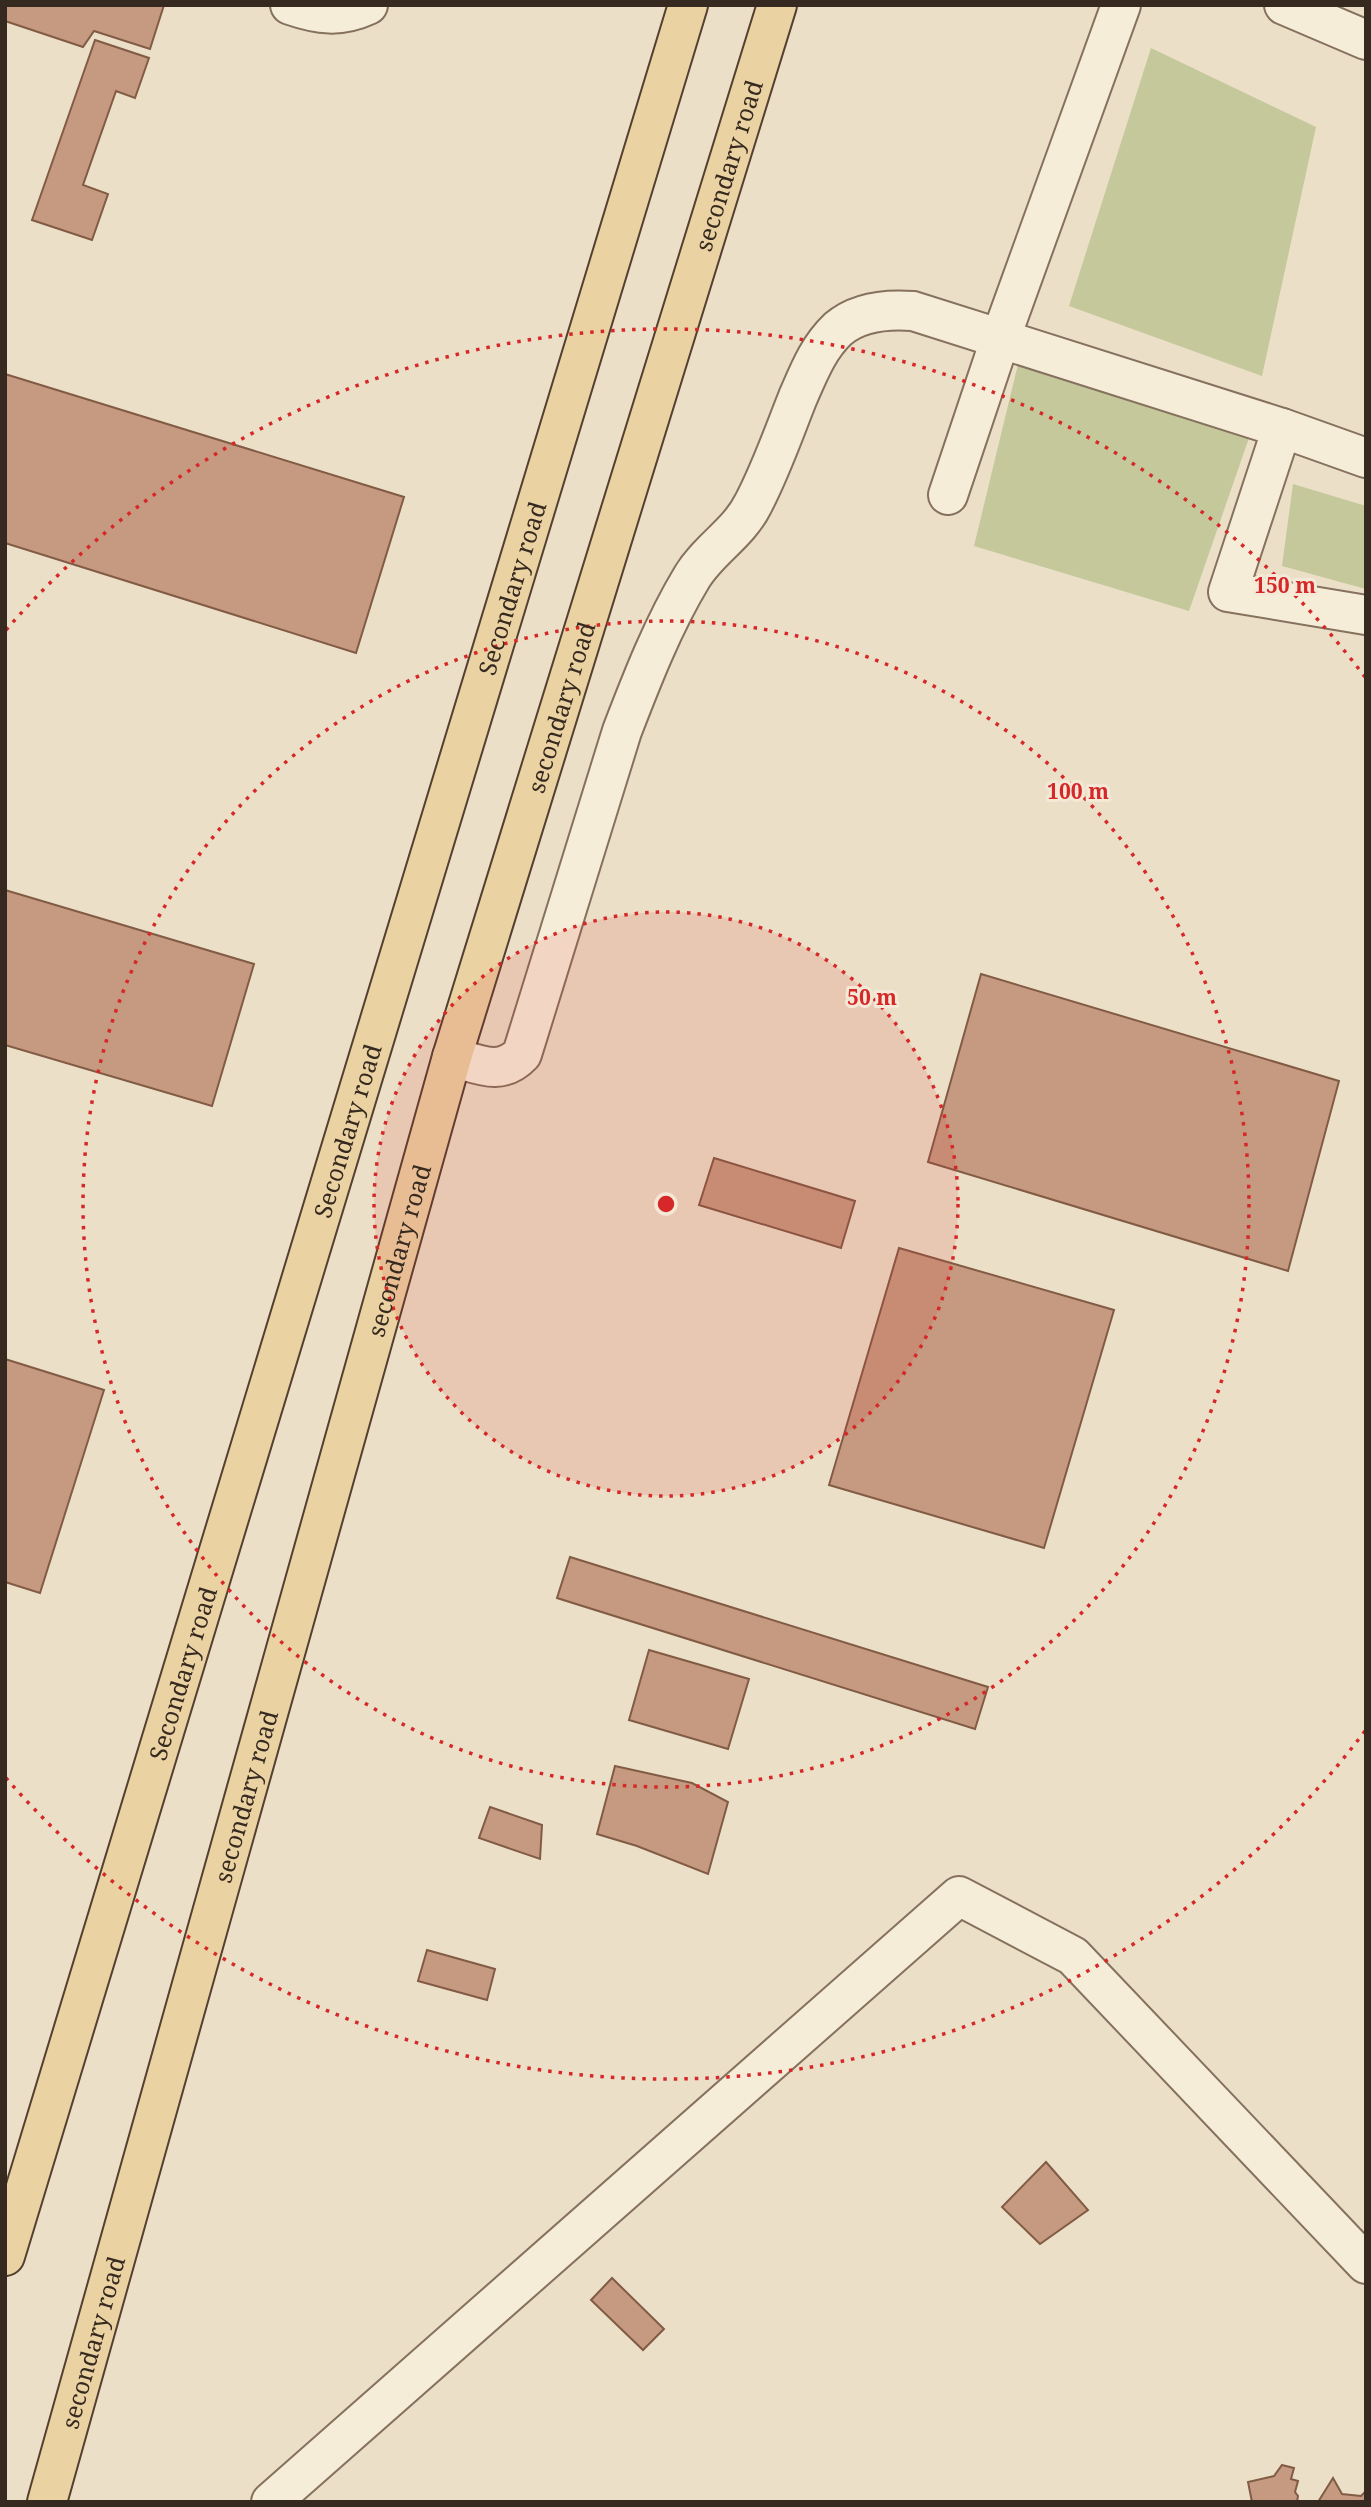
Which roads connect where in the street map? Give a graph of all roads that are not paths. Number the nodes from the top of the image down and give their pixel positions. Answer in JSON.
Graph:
{"nodes":[{"id":1,"x":290,"y":5,"type":"edge"},
{"id":2,"x":368,"y":5,"type":"edge"},
{"id":3,"x":688,"y":5,"type":"edge"},
{"id":4,"x":777,"y":5,"type":"edge"},
{"id":5,"x":1121,"y":5,"type":"edge"},
{"id":6,"x":1284,"y":5,"type":"edge"},
{"id":7,"x":1366,"y":40,"type":"edge"},
{"id":8,"x":1001,"y":337,"type":"junction"},
{"id":9,"x":1282,"y":428,"type":"junction"},
{"id":10,"x":1366,"y":458,"type":"edge"},
{"id":11,"x":948,"y":495,"type":"dead end"},
{"id":12,"x":1366,"y":615,"type":"edge"},
{"id":13,"x":452,"y":1057,"type":"junction"},
{"id":14,"x":5,"y":2256,"type":"edge"},
{"id":15,"x":1366,"y":2264,"type":"edge"},
{"id":16,"x":47,"y":2502,"type":"edge"},
{"id":17,"x":271,"y":2502,"type":"edge"}],
"edges":[{"from":1,"to":2,"type":"street"},
{"from":3,"to":14,"type":"main road","name":"Secondary road"},
{"from":4,"to":13,"type":"main road","name":"secondary road"},
{"from":5,"to":8,"type":"street"},
{"from":6,"to":7,"type":"street"},
{"from":8,"to":9,"type":"street"},
{"from":8,"to":11,"type":"street"},
{"from":8,"to":13,"type":"street"},
{"from":9,"to":10,"type":"street"},
{"from":9,"to":12,"type":"street"},
{"from":13,"to":16,"type":"main road","name":"secondary road"},
{"from":15,"to":17,"type":"street"}]}
